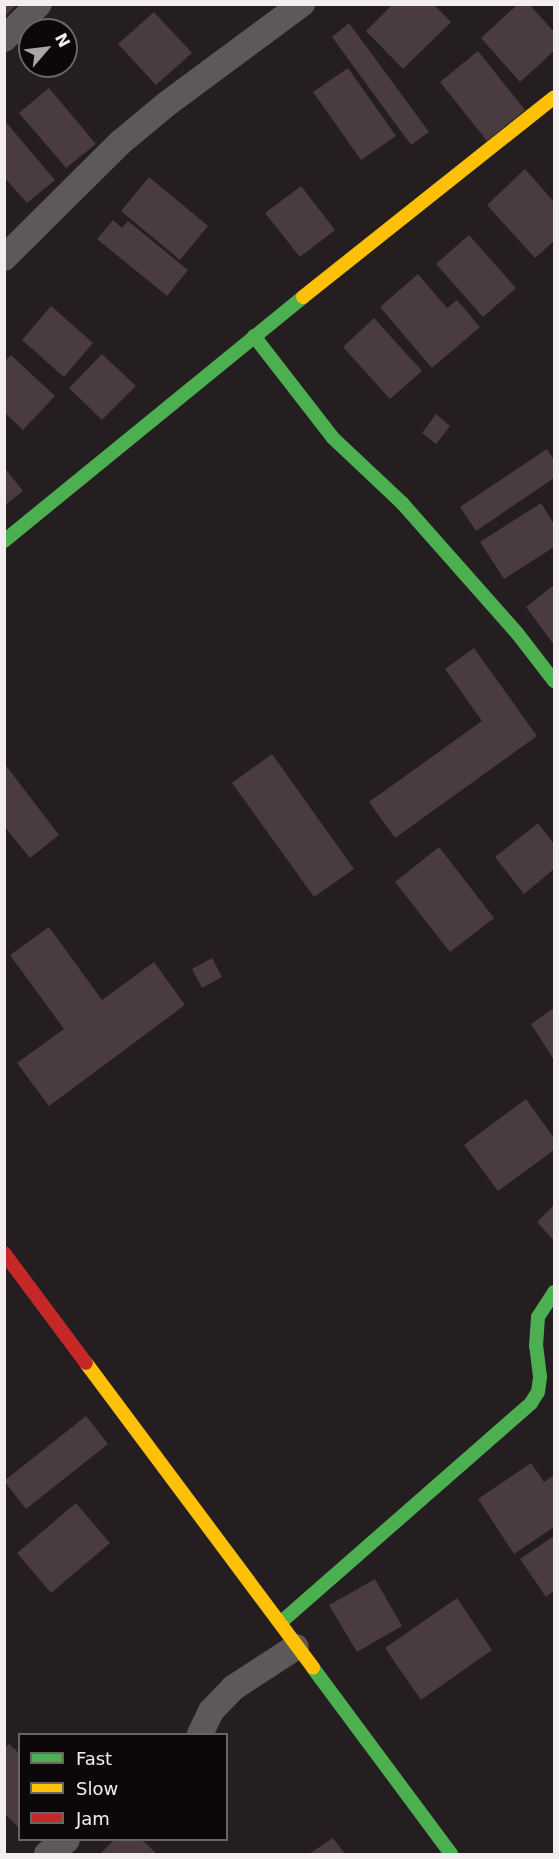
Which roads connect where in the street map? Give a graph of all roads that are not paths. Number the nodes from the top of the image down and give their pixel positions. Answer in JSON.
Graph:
{"nodes":[{"id":1,"x":39,"y":4,"type":"edge"},
{"id":2,"x":302,"y":4,"type":"edge"},
{"id":3,"x":4,"y":39,"type":"edge"},
{"id":4,"x":552,"y":104,"type":"edge"},
{"id":5,"x":4,"y":258,"type":"edge"},
{"id":6,"x":254,"y":336,"type":"junction"},
{"id":7,"x":4,"y":541,"type":"edge"},
{"id":8,"x":555,"y":681,"type":"edge"},
{"id":9,"x":4,"y":1253,"type":"edge"},
{"id":10,"x":555,"y":1292,"type":"edge"},
{"id":11,"x":547,"y":1380,"type":"edge"},
{"id":12,"x":280,"y":1623,"type":"junction"},
{"id":13,"x":296,"y":1647,"type":"junction"},
{"id":14,"x":200,"y":1733,"type":"edge"},
{"id":15,"x":64,"y":1841,"type":"edge"},
{"id":16,"x":47,"y":1854,"type":"edge"},
{"id":17,"x":451,"y":1854,"type":"edge"}],
"edges":[{"from":1,"to":3,"type":"street"},
{"from":2,"to":5,"type":"street"},
{"from":4,"to":6,"type":"street"},
{"from":6,"to":7,"type":"street"},
{"from":6,"to":8,"type":"street"},
{"from":9,"to":12,"type":"street"},
{"from":10,"to":11,"type":"street"},
{"from":11,"to":12,"type":"street"},
{"from":12,"to":13,"type":"street"},
{"from":13,"to":14,"type":"street"},
{"from":13,"to":17,"type":"street"},
{"from":15,"to":16,"type":"street"}]}
